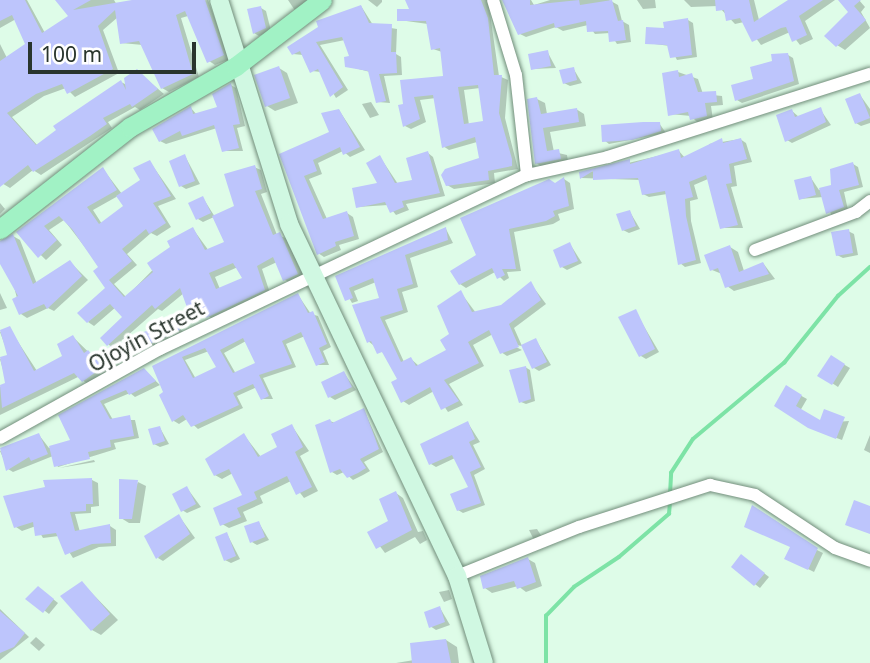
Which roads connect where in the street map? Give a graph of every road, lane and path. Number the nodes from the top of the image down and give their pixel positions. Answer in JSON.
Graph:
{"nodes":[{"id":1,"x":219,"y":0,"type":"edge"},
{"id":2,"x":321,"y":0,"type":"edge"},
{"id":3,"x":493,"y":0,"type":"edge"},
{"id":4,"x":236,"y":66,"type":"junction"},
{"id":5,"x":870,"y":74,"type":"edge"},
{"id":6,"x":527,"y":175,"type":"junction"},
{"id":7,"x":870,"y":201,"type":"edge"},
{"id":8,"x":0,"y":229,"type":"edge"},
{"id":9,"x":755,"y":250,"type":"dead end"},
{"id":10,"x":312,"y":273,"type":"junction"},
{"id":11,"x":0,"y":438,"type":"edge"},
{"id":12,"x":870,"y":561,"type":"edge"},
{"id":13,"x":457,"y":576,"type":"junction"},
{"id":14,"x":484,"y":663,"type":"edge"}],
"edges":[{"from":1,"to":4,"type":"street"},
{"from":2,"to":4,"type":"main road"},
{"from":3,"to":6,"type":"street"},
{"from":4,"to":8,"type":"main road"},
{"from":4,"to":10,"type":"street"},
{"from":5,"to":6,"type":"street","name":"Ojoyin Street"},
{"from":6,"to":10,"type":"street","name":"Ojoyin Street"},
{"from":7,"to":9,"type":"street"},
{"from":10,"to":11,"type":"street","name":"Ojoyin Street"},
{"from":10,"to":13,"type":"street"},
{"from":12,"to":13,"type":"street"},
{"from":13,"to":14,"type":"street"}]}
